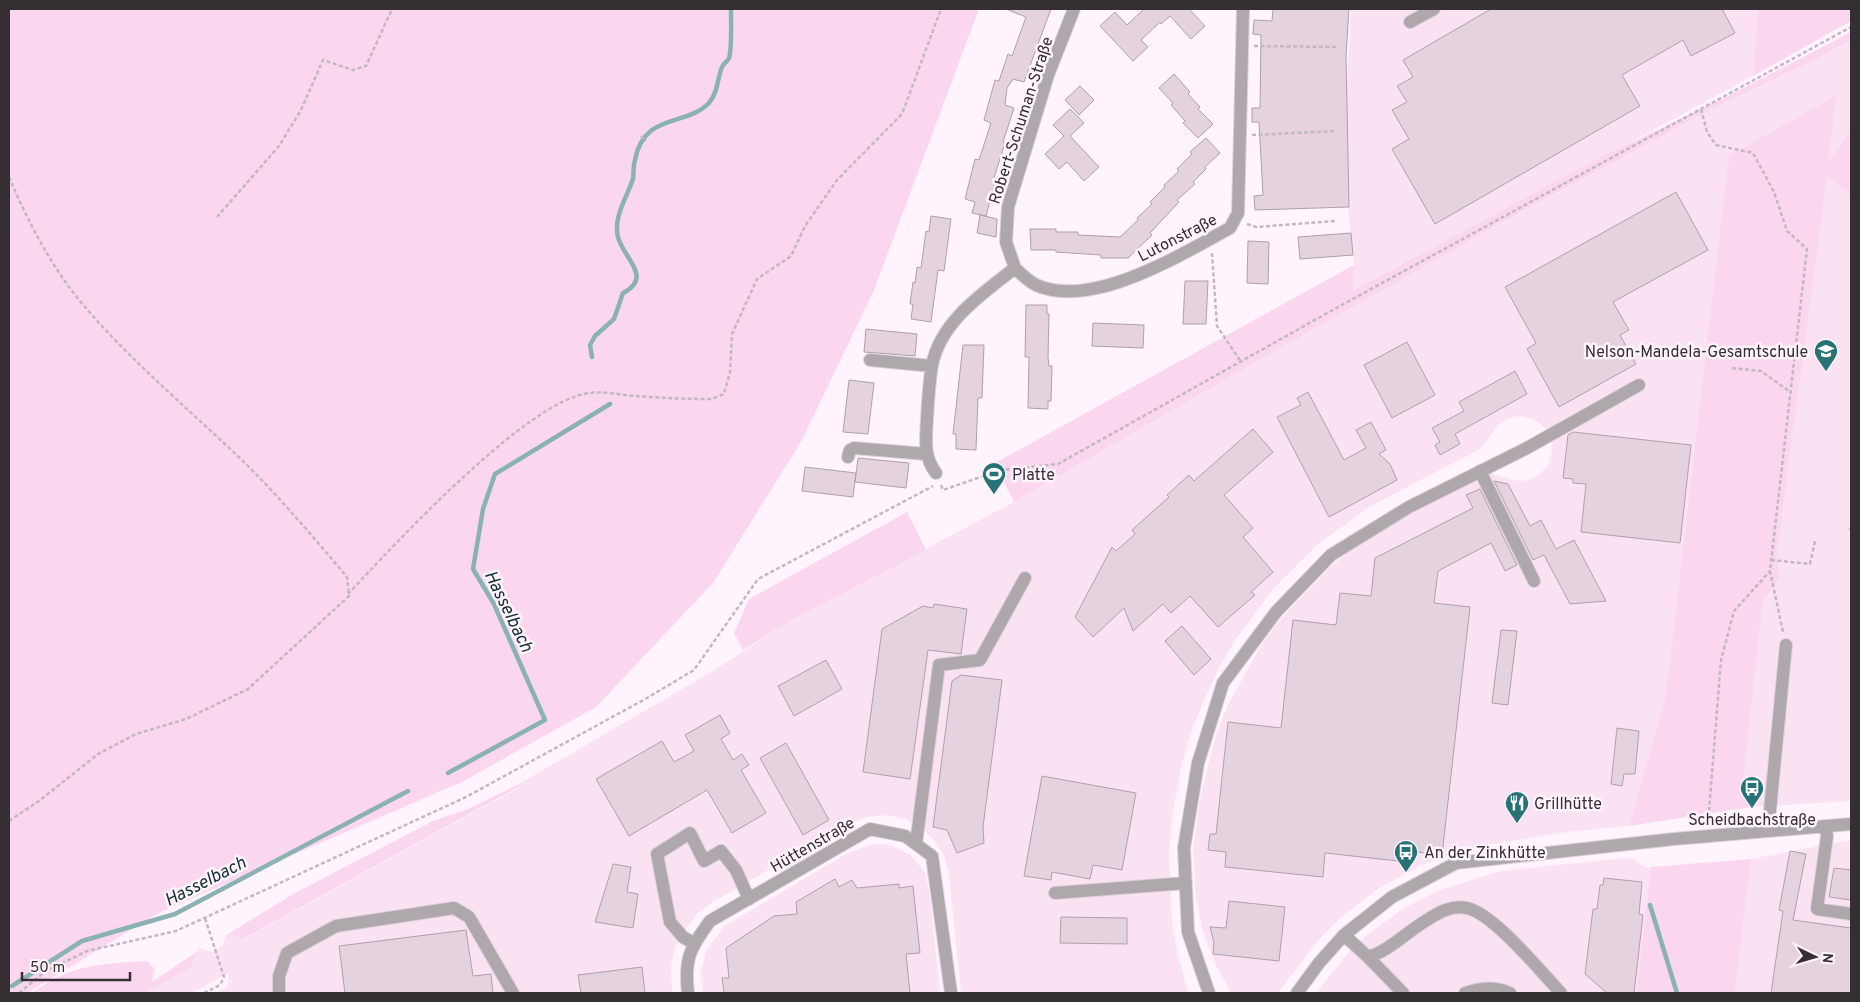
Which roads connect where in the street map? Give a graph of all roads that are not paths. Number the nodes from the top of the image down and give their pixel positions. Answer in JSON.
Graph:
{"nodes":[{"id":1,"x":1074,"y":9,"type":"edge"},
{"id":2,"x":1243,"y":9,"type":"edge"},
{"id":3,"x":1434,"y":9,"type":"edge"},
{"id":4,"x":1410,"y":22,"type":"dead end"},
{"id":5,"x":1015,"y":268,"type":"junction"},
{"id":6,"x":870,"y":360,"type":"dead end"},
{"id":7,"x":932,"y":366,"type":"junction"},
{"id":8,"x":1639,"y":385,"type":"dead end"},
{"id":9,"x":926,"y":454,"type":"junction"},
{"id":10,"x":848,"y":457,"type":"dead end"},
{"id":11,"x":1480,"y":471,"type":"junction"},
{"id":12,"x":936,"y":473,"type":"dead end"},
{"id":13,"x":1025,"y":578,"type":"dead end"},
{"id":14,"x":1534,"y":581,"type":"dead end"},
{"id":15,"x":1786,"y":646,"type":"road end"},
{"id":16,"x":1851,"y":824,"type":"edge"},
{"id":17,"x":1825,"y":826,"type":"junction"},
{"id":18,"x":1768,"y":831,"type":"junction"},
{"id":19,"x":916,"y":844,"type":"junction"},
{"id":20,"x":1186,"y":883,"type":"junction"},
{"id":21,"x":1055,"y":893,"type":"dead end"},
{"id":22,"x":749,"y":898,"type":"junction"},
{"id":23,"x":1851,"y":914,"type":"edge"},
{"id":24,"x":1344,"y":935,"type":"junction"},
{"id":25,"x":693,"y":943,"type":"junction"},
{"id":26,"x":1368,"y":957,"type":"junction"},
{"id":27,"x":279,"y":993,"type":"edge"},
{"id":28,"x":513,"y":993,"type":"edge"},
{"id":29,"x":688,"y":993,"type":"edge"},
{"id":30,"x":951,"y":993,"type":"edge"},
{"id":31,"x":1209,"y":993,"type":"edge"},
{"id":32,"x":1297,"y":993,"type":"edge"},
{"id":33,"x":1403,"y":993,"type":"edge"},
{"id":34,"x":1465,"y":993,"type":"edge"},
{"id":35,"x":1510,"y":993,"type":"edge"},
{"id":36,"x":1561,"y":993,"type":"edge"}],
"edges":[{"from":1,"to":5,"type":"street","name":"Robert-Schuman-Straße"},
{"from":2,"to":5,"type":"street","name":"Lutonstraße"},
{"from":3,"to":4,"type":"street"},
{"from":5,"to":7,"type":"street"},
{"from":6,"to":7,"type":"street"},
{"from":7,"to":9,"type":"street"},
{"from":8,"to":11,"type":"street"},
{"from":9,"to":10,"type":"street"},
{"from":9,"to":12,"type":"street"},
{"from":11,"to":14,"type":"street"},
{"from":11,"to":20,"type":"street"},
{"from":13,"to":19,"type":"street"},
{"from":15,"to":18,"type":"street"},
{"from":16,"to":17,"type":"street"},
{"from":17,"to":18,"type":"street"},
{"from":17,"to":23,"type":"street"},
{"from":18,"to":24,"type":"street"},
{"from":19,"to":22,"type":"street","name":"Hüttenstraße"},
{"from":19,"to":30,"type":"street","name":"Hüttenstraße"},
{"from":20,"to":21,"type":"street"},
{"from":20,"to":31,"type":"street"},
{"from":22,"to":25,"type":"street","name":"Hüttenstraße"},
{"from":22,"to":25,"type":"street"},
{"from":24,"to":26,"type":"street"},
{"from":24,"to":32,"type":"street"},
{"from":25,"to":29,"type":"street","name":"Hüttenstraße"},
{"from":26,"to":33,"type":"street"},
{"from":26,"to":36,"type":"street"},
{"from":27,"to":28,"type":"street"},
{"from":34,"to":35,"type":"street"}]}
